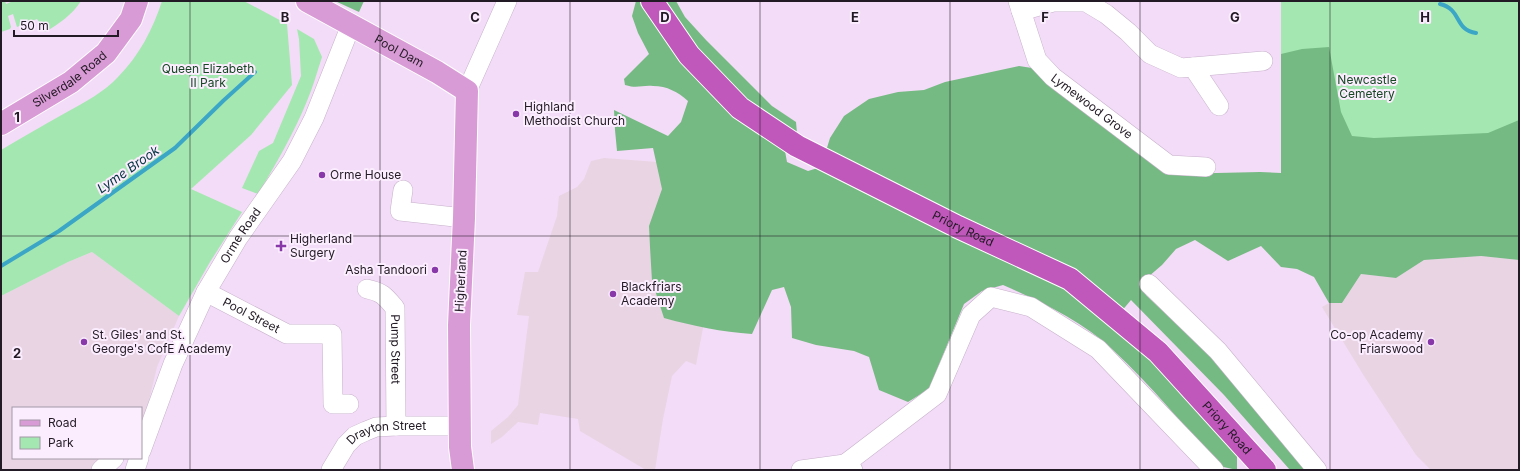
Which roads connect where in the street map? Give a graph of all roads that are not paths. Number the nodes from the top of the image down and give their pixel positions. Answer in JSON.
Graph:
{"nodes":[{"id":1,"x":137,"y":1,"type":"edge"},
{"id":2,"x":307,"y":1,"type":"edge"},
{"id":3,"x":506,"y":1,"type":"edge"},
{"id":4,"x":652,"y":1,"type":"edge"},
{"id":5,"x":1019,"y":6,"type":"edge"},
{"id":6,"x":351,"y":25,"type":"junction"},
{"id":7,"x":1263,"y":61,"type":"dead end"},
{"id":8,"x":1193,"y":67,"type":"junction"},
{"id":9,"x":467,"y":91,"type":"junction"},
{"id":10,"x":1218,"y":106,"type":"dead end"},
{"id":11,"x":1,"y":124,"type":"edge"},
{"id":12,"x":1206,"y":167,"type":"dead end"},
{"id":13,"x":403,"y":190,"type":"dead end"},
{"id":14,"x":464,"y":218,"type":"junction"},
{"id":15,"x":1148,"y":284,"type":"dead end"},
{"id":16,"x":367,"y":289,"type":"dead end"},
{"id":17,"x":206,"y":292,"type":"junction"},
{"id":18,"x":349,"y":404,"type":"dead end"},
{"id":19,"x":396,"y":426,"type":"junction"},
{"id":20,"x":460,"y":426,"type":"junction"},
{"id":21,"x":146,"y":428,"type":"edge"},
{"id":22,"x":142,"y":446,"type":"edge"},
{"id":23,"x":113,"y":459,"type":"edge"},
{"id":24,"x":139,"y":459,"type":"edge"},
{"id":25,"x":849,"y":467,"type":"edge"},
{"id":26,"x":101,"y":470,"type":"edge"},
{"id":27,"x":135,"y":470,"type":"edge"},
{"id":28,"x":331,"y":470,"type":"edge"},
{"id":29,"x":463,"y":470,"type":"edge"},
{"id":30,"x":801,"y":470,"type":"edge"},
{"id":31,"x":1214,"y":470,"type":"edge"},
{"id":32,"x":1265,"y":470,"type":"edge"},
{"id":33,"x":1317,"y":470,"type":"edge"}],
"edges":[{"from":1,"to":11,"type":"main road","name":"Silverdale Road"},
{"from":2,"to":6,"type":"main road","name":"Pool Dam"},
{"from":3,"to":9,"type":"street"},
{"from":4,"to":32,"type":"highway","name":"Priory Road"},
{"from":5,"to":8,"type":"street"},
{"from":5,"to":12,"type":"street","name":"Lymewood Grove"},
{"from":6,"to":9,"type":"main road","name":"Pool Dam"},
{"from":6,"to":17,"type":"street","name":"Orme Road"},
{"from":7,"to":8,"type":"street"},
{"from":8,"to":10,"type":"street"},
{"from":9,"to":14,"type":"main road","name":"Higherland"},
{"from":13,"to":14,"type":"street"},
{"from":14,"to":20,"type":"main road","name":"Higherland"},
{"from":15,"to":33,"type":"street"},
{"from":16,"to":19,"type":"street","name":"Pump Street"},
{"from":17,"to":18,"type":"street","name":"Pool Street"},
{"from":17,"to":21,"type":"street","name":"Orme Road"},
{"from":19,"to":20,"type":"street","name":"Drayton Street"},
{"from":19,"to":28,"type":"street","name":"Drayton Street"},
{"from":20,"to":29,"type":"main road","name":"Higherland"},
{"from":21,"to":22,"type":"street","name":"Orme Road"},
{"from":23,"to":26,"type":"street"},
{"from":24,"to":27,"type":"street"},
{"from":25,"to":30,"type":"street"},
{"from":25,"to":31,"type":"street"}]}
